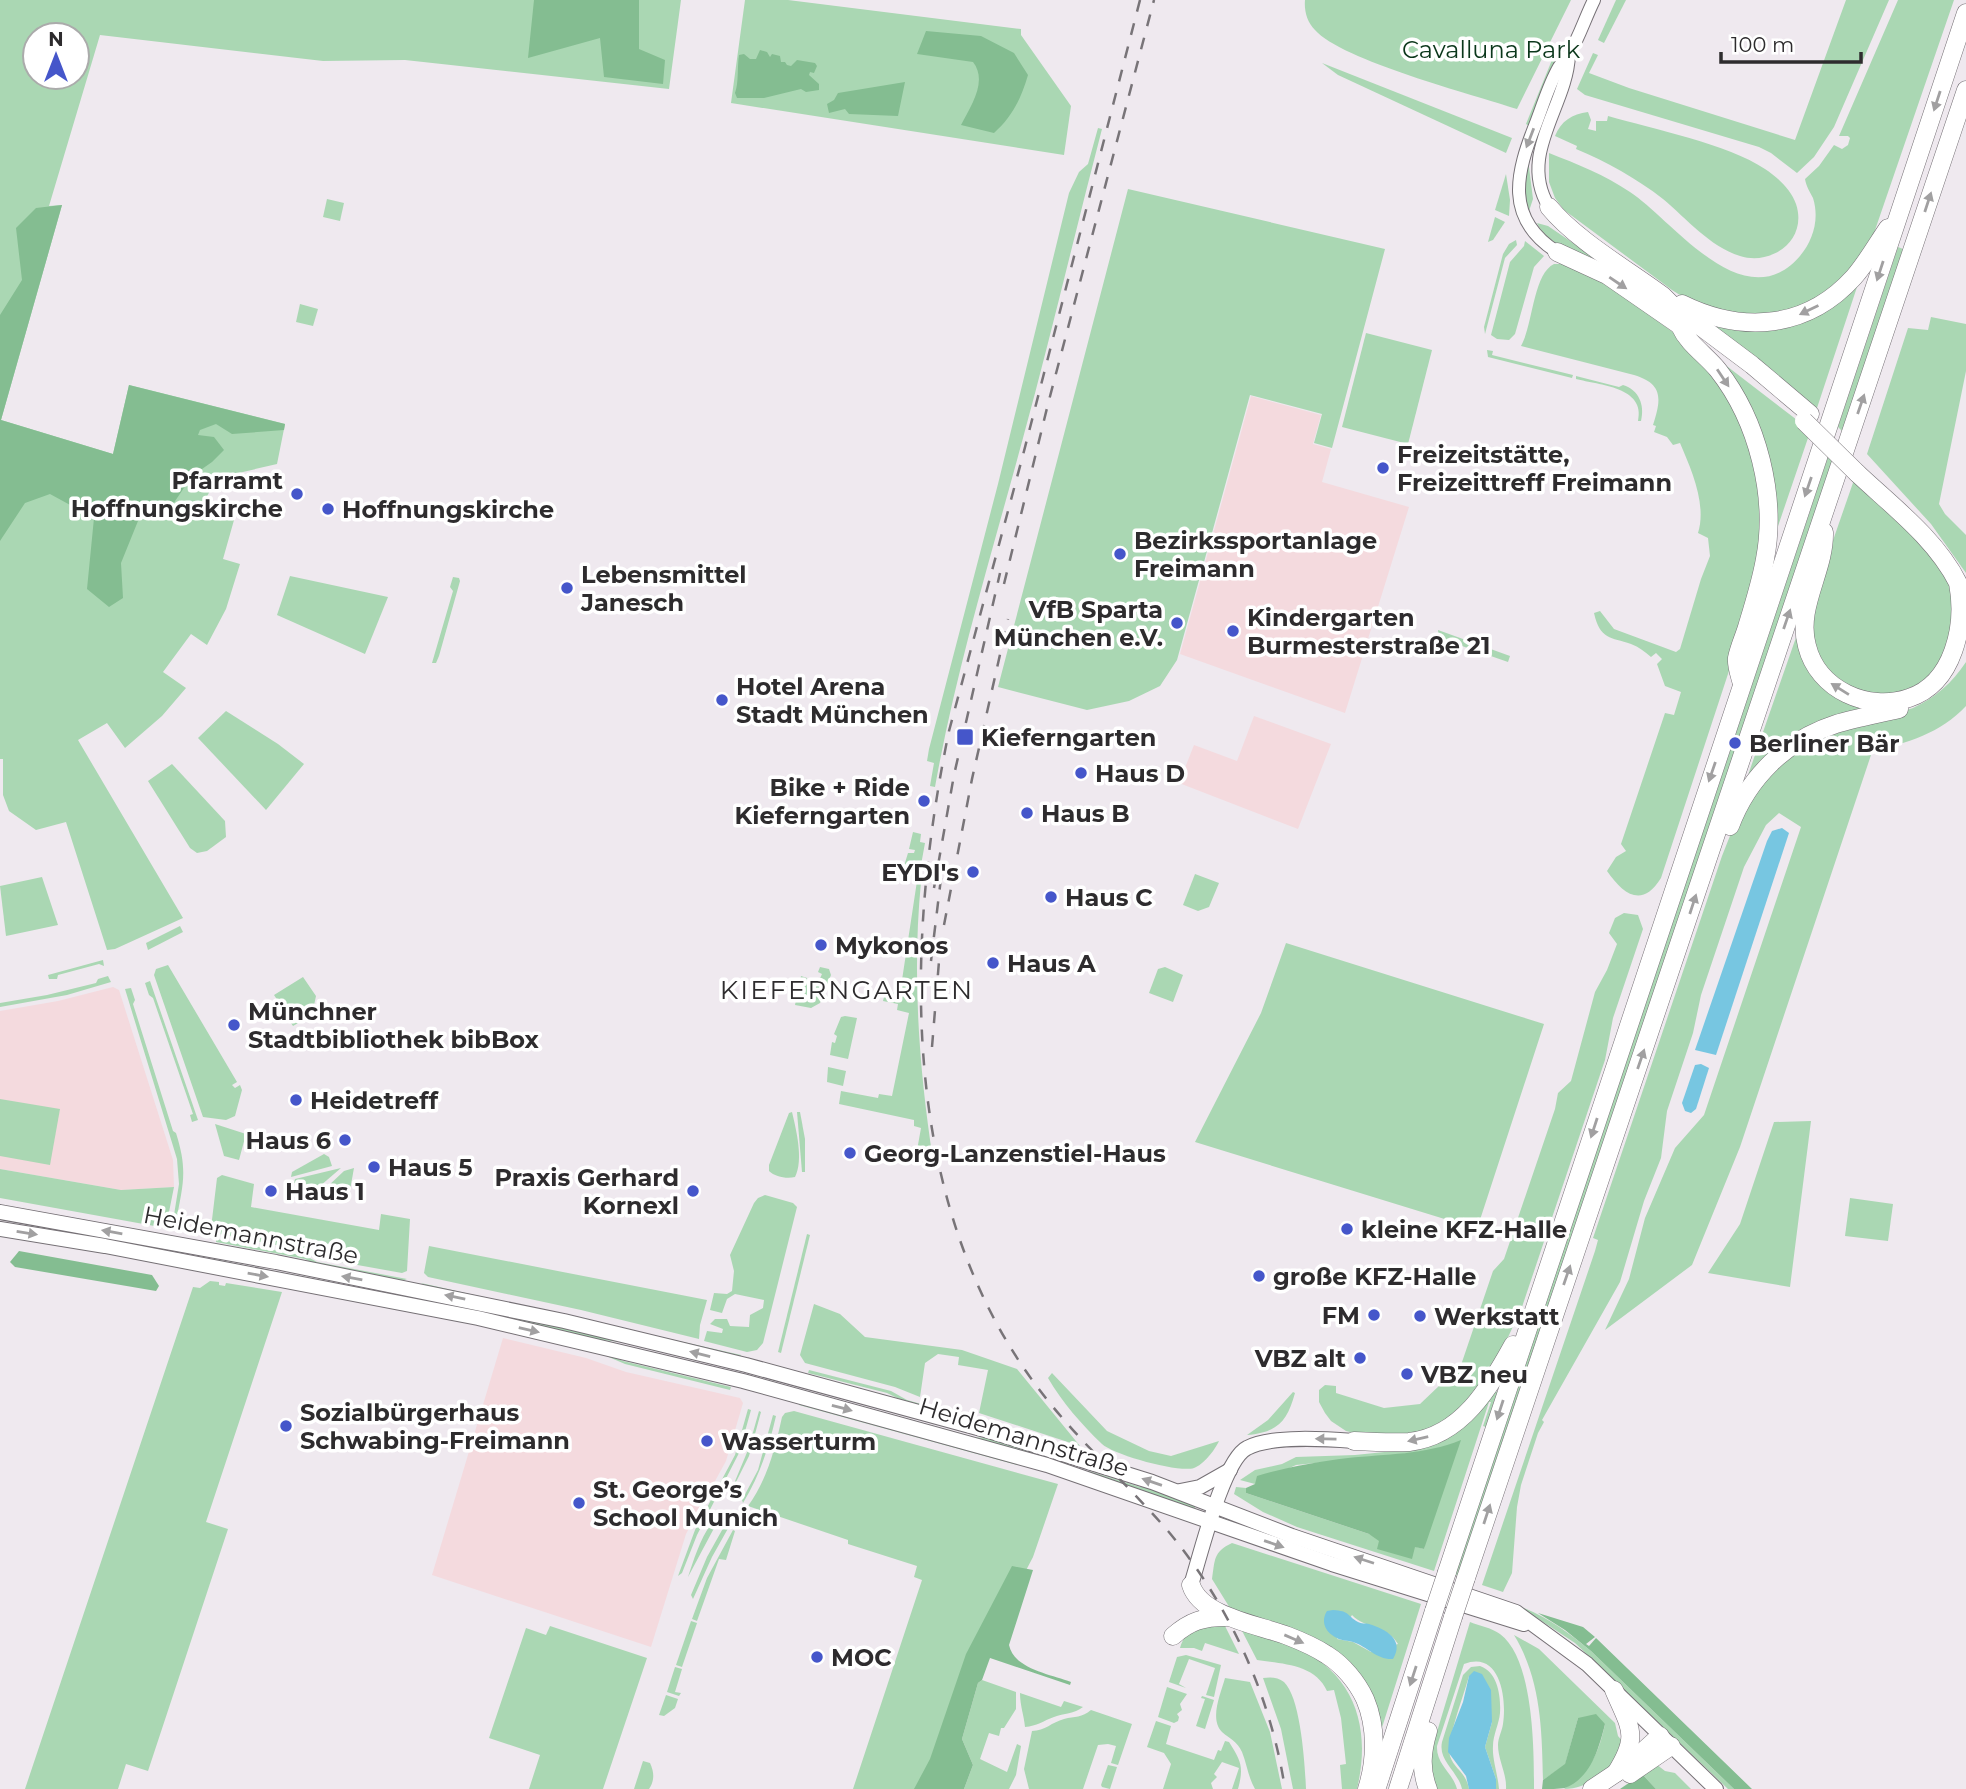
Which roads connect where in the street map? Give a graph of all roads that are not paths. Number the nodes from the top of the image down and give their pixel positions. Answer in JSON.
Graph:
{"nodes":[{"id":1,"x":1594,"y":0,"type":"edge"},
{"id":2,"x":1966,"y":13,"type":"edge"},
{"id":3,"x":1569,"y":54,"type":"junction"},
{"id":4,"x":1966,"y":90,"type":"edge"},
{"id":5,"x":1901,"y":206,"type":"junction"},
{"id":6,"x":1549,"y":207,"type":"joint"},
{"id":7,"x":1557,"y":252,"type":"joint"},
{"id":8,"x":1663,"y":296,"type":"junction"},
{"id":9,"x":1680,"y":326,"type":"junction"},
{"id":10,"x":1807,"y":418,"type":"junction"},
{"id":11,"x":1859,"y":467,"type":"junction"},
{"id":12,"x":1823,"y":515,"type":"junction"},
{"id":13,"x":1966,"y":578,"type":"edge"},
{"id":14,"x":1966,"y":654,"type":"edge"},
{"id":15,"x":1742,"y":684,"type":"junction"},
{"id":16,"x":1704,"y":869,"type":"junction"},
{"id":17,"x":0,"y":1212,"type":"edge"},
{"id":18,"x":0,"y":1229,"type":"edge"},
{"id":19,"x":494,"y":1306,"type":"junction"},
{"id":20,"x":490,"y":1321,"type":"junction"},
{"id":21,"x":1529,"y":1322,"type":"junction"},
{"id":22,"x":1354,"y":1441,"type":"joint"},
{"id":23,"x":1080,"y":1459,"type":"junction"},
{"id":24,"x":1230,"y":1470,"type":"junction"},
{"id":25,"x":1073,"y":1475,"type":"junction"},
{"id":26,"x":1179,"y":1491,"type":"junction"},
{"id":27,"x":1216,"y":1506,"type":"junction"},
{"id":28,"x":1210,"y":1521,"type":"junction"},
{"id":29,"x":1191,"y":1585,"type":"joint"},
{"id":30,"x":1229,"y":1617,"type":"junction"},
{"id":31,"x":1450,"y":1625,"type":"junction"},
{"id":32,"x":1535,"y":1627,"type":"junction"},
{"id":33,"x":1173,"y":1636,"type":"dead end"},
{"id":34,"x":1614,"y":1690,"type":"junction"},
{"id":35,"x":1665,"y":1741,"type":"junction"},
{"id":36,"x":1611,"y":1781,"type":"edge"},
{"id":37,"x":1367,"y":1789,"type":"edge"},
{"id":38,"x":1377,"y":1789,"type":"edge"},
{"id":39,"x":1398,"y":1789,"type":"edge"},
{"id":40,"x":1428,"y":1789,"type":"edge"},
{"id":41,"x":1592,"y":1789,"type":"edge"},
{"id":42,"x":1716,"y":1789,"type":"edge"}],
"edges":[{"from":1,"to":3,"type":"street"},
{"from":2,"to":5,"type":"highway","one_way":true},
{"from":3,"to":6,"type":"street"},
{"from":3,"to":7,"type":"street","one_way":true},
{"from":12,"to":4,"type":"highway","one_way":true},
{"from":5,"to":8,"type":"highway","one_way":true},
{"from":5,"to":15,"type":"highway","one_way":true},
{"from":6,"to":8,"type":"highway"},
{"from":7,"to":9,"type":"highway","one_way":true},
{"from":8,"to":10,"type":"highway"},
{"from":9,"to":10,"type":"highway"},
{"from":9,"to":15,"type":"highway","one_way":true},
{"from":10,"to":11,"type":"highway"},
{"from":11,"to":12,"type":"highway","one_way":true},
{"from":11,"to":13,"type":"highway"},
{"from":16,"to":12,"type":"highway","one_way":true},
{"from":14,"to":16,"type":"highway"},
{"from":15,"to":21,"type":"highway","one_way":true},
{"from":31,"to":16,"type":"highway","one_way":true,"bridge":true},
{"from":19,"to":17,"type":"main road","name":"Heidemannstraße","one_way":true},
{"from":18,"to":20,"type":"main road","name":"Heidemannstraße","one_way":true},
{"from":19,"to":20,"type":"main road"},
{"from":23,"to":19,"type":"main road","name":"Heidemannstraße","one_way":true},
{"from":20,"to":25,"type":"main road","name":"Heidemannstraße","one_way":true},
{"from":21,"to":22,"type":"highway","one_way":true},
{"from":21,"to":38,"type":"highway","one_way":true,"bridge":true},
{"from":22,"to":24,"type":"main road","one_way":true},
{"from":23,"to":25,"type":"main road"},
{"from":26,"to":23,"type":"main road","name":"Heidemannstraße","one_way":true},
{"from":24,"to":26,"type":"main road"},
{"from":24,"to":27,"type":"main road"},
{"from":25,"to":28,"type":"main road","name":"Heidemannstraße"},
{"from":26,"to":27,"type":"main road","name":"Heidemannstraße"},
{"from":27,"to":28,"type":"main road"},
{"from":32,"to":27,"type":"main road","name":"Heidemannstraße","one_way":true},
{"from":28,"to":29,"type":"main road"},
{"from":28,"to":32,"type":"main road","name":"Heidemannstraße","one_way":true},
{"from":29,"to":30,"type":"highway"},
{"from":30,"to":33,"type":"highway"},
{"from":30,"to":37,"type":"highway","one_way":true},
{"from":31,"to":39,"type":"highway"},
{"from":31,"to":40,"type":"highway"},
{"from":32,"to":34,"type":"main road","name":"Heidemannstraße"},
{"from":34,"to":35,"type":"main road","name":"Heidemannstraße"},
{"from":34,"to":36,"type":"highway"},
{"from":35,"to":36,"type":"highway"},
{"from":35,"to":42,"type":"main road","name":"Heidemannstraße"},
{"from":36,"to":41,"type":"highway"}]}
